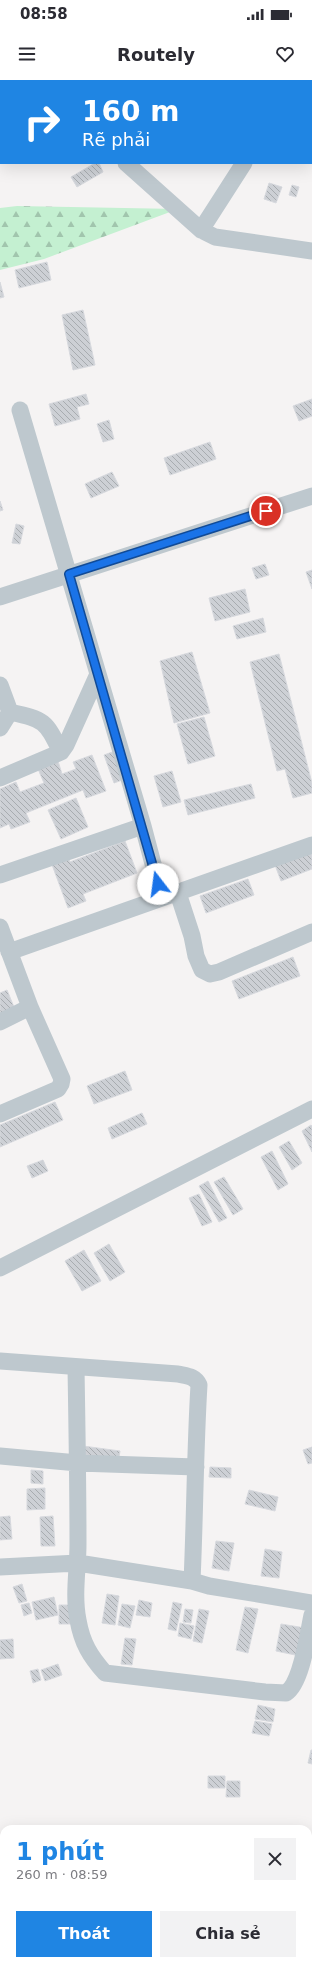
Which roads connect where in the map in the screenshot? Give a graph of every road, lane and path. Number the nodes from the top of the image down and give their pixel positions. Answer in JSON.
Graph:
{"nodes":[{"id":1,"x":127,"y":164,"type":"edge"},
{"id":2,"x":243,"y":164,"type":"edge"},
{"id":3,"x":201,"y":230,"type":"junction"},
{"id":4,"x":312,"y":251,"type":"edge"},
{"id":5,"x":20,"y":410,"type":"dead end"},
{"id":6,"x":312,"y":496,"type":"edge"},
{"id":7,"x":69,"y":574,"type":"junction"},
{"id":8,"x":0,"y":597,"type":"edge"},
{"id":9,"x":98,"y":674,"type":"junction"},
{"id":10,"x":0,"y":685,"type":"edge"},
{"id":11,"x":10,"y":712,"type":"junction"},
{"id":12,"x":0,"y":728,"type":"edge"},
{"id":13,"x":61,"y":752,"type":"junction"},
{"id":14,"x":0,"y":778,"type":"edge"},
{"id":15,"x":143,"y":826,"type":"junction"},
{"id":16,"x":312,"y":845,"type":"edge"},
{"id":17,"x":0,"y":875,"type":"edge"},
{"id":18,"x":178,"y":893,"type":"junction"},
{"id":19,"x":162,"y":898,"type":"junction"},
{"id":20,"x":0,"y":927,"type":"edge"},
{"id":21,"x":312,"y":932,"type":"edge"},
{"id":22,"x":10,"y":952,"type":"junction"},
{"id":23,"x":30,"y":1007,"type":"junction"},
{"id":24,"x":0,"y":1022,"type":"edge"},
{"id":25,"x":312,"y":1109,"type":"edge"},
{"id":26,"x":0,"y":1114,"type":"edge"},
{"id":27,"x":0,"y":1268,"type":"edge"},
{"id":28,"x":0,"y":1361,"type":"edge"},
{"id":29,"x":76,"y":1368,"type":"junction"},
{"id":30,"x":0,"y":1456,"type":"edge"},
{"id":31,"x":78,"y":1463,"type":"junction"},
{"id":32,"x":196,"y":1467,"type":"junction"},
{"id":33,"x":78,"y":1563,"type":"junction"},
{"id":34,"x":0,"y":1567,"type":"edge"},
{"id":35,"x":192,"y":1581,"type":"junction"},
{"id":36,"x":312,"y":1603,"type":"edge"},
{"id":37,"x":312,"y":1615,"type":"edge"}],
"edges":[{"from":1,"to":3,"type":"street"},
{"from":2,"to":3,"type":"street"},
{"from":3,"to":4,"type":"street"},
{"from":5,"to":7,"type":"street"},
{"from":6,"to":7,"type":"street"},
{"from":7,"to":8,"type":"street"},
{"from":7,"to":9,"type":"street"},
{"from":9,"to":13,"type":"street"},
{"from":9,"to":15,"type":"street"},
{"from":10,"to":11,"type":"street"},
{"from":11,"to":12,"type":"street"},
{"from":11,"to":13,"type":"street"},
{"from":13,"to":14,"type":"street"},
{"from":15,"to":17,"type":"street"},
{"from":15,"to":19,"type":"street"},
{"from":16,"to":18,"type":"street"},
{"from":18,"to":19,"type":"street"},
{"from":18,"to":21,"type":"street"},
{"from":19,"to":22,"type":"street"},
{"from":20,"to":22,"type":"street"},
{"from":22,"to":23,"type":"street"},
{"from":23,"to":24,"type":"street"},
{"from":23,"to":26,"type":"street"},
{"from":25,"to":27,"type":"street"},
{"from":28,"to":29,"type":"street"},
{"from":29,"to":31,"type":"street"},
{"from":29,"to":32,"type":"street"},
{"from":30,"to":31,"type":"street"},
{"from":31,"to":32,"type":"street"},
{"from":31,"to":33,"type":"street"},
{"from":32,"to":35,"type":"street"},
{"from":33,"to":34,"type":"street"},
{"from":33,"to":35,"type":"street"},
{"from":33,"to":37,"type":"street"},
{"from":35,"to":36,"type":"street"}]}
